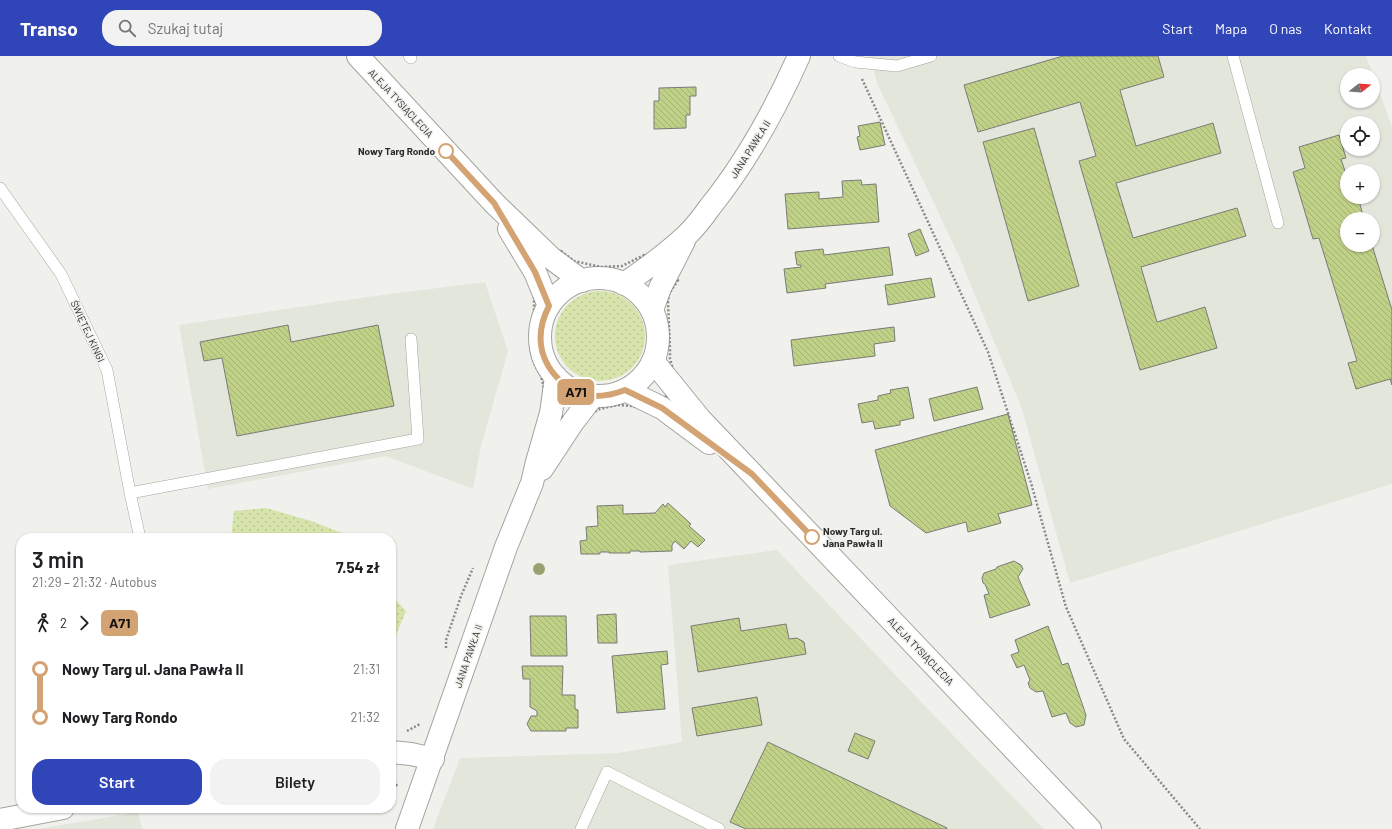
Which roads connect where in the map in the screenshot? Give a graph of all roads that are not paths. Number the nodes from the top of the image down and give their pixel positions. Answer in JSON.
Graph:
{"nodes":[{"id":1,"x":358,"y":56,"type":"edge"},
{"id":2,"x":799,"y":56,"type":"edge"},
{"id":3,"x":839,"y":56,"type":"edge"},
{"id":4,"x":931,"y":56,"type":"edge"},
{"id":5,"x":1233,"y":56,"type":"edge"},
{"id":6,"x":0,"y":188,"type":"edge"},
{"id":7,"x":1278,"y":223,"type":"dead end"},
{"id":8,"x":543,"y":265,"type":"junction"},
{"id":9,"x":660,"y":269,"type":"junction"},
{"id":10,"x":582,"y":281,"type":"junction"},
{"id":11,"x":624,"y":284,"type":"junction"},
{"id":12,"x":549,"y":306,"type":"junction"},
{"id":13,"x":652,"y":310,"type":"junction"},
{"id":14,"x":411,"y":339,"type":"dead end"},
{"id":15,"x":653,"y":361,"type":"junction"},
{"id":16,"x":556,"y":377,"type":"junction"},
{"id":17,"x":625,"y":390,"type":"junction"},
{"id":18,"x":594,"y":396,"type":"junction"},
{"id":19,"x":752,"y":474,"type":"junction"},
{"id":20,"x":532,"y":483,"type":"junction"},
{"id":21,"x":130,"y":492,"type":"junction"},
{"id":22,"x":139,"y":533,"type":"edge"},
{"id":23,"x":396,"y":752,"type":"edge"},
{"id":24,"x":433,"y":759,"type":"junction"},
{"id":25,"x":37,"y":813,"type":"edge"},
{"id":26,"x":0,"y":820,"type":"edge"},
{"id":27,"x":407,"y":829,"type":"edge"},
{"id":28,"x":581,"y":829,"type":"edge"},
{"id":29,"x":719,"y":829,"type":"edge"},
{"id":30,"x":1090,"y":829,"type":"edge"}],
"edges":[{"from":1,"to":8,"type":"main road","name":"ALEJA TYSIĄCLECIA"},
{"from":2,"to":9,"type":"main road","name":"JANA PAWŁA II"},
{"from":3,"to":4,"type":"lane"},
{"from":5,"to":7,"type":"lane"},
{"from":6,"to":21,"type":"lane","name":"ŚWIĘTEJ KINGI"},
{"from":8,"to":10,"type":"main road","name":"ALEJA TYSIĄCLECIA"},
{"from":8,"to":12,"type":"main road","name":"ALEJA TYSIĄCLECIA"},
{"from":9,"to":11,"type":"main road","name":"JANA PAWŁA II"},
{"from":9,"to":13,"type":"main road","name":"JANA PAWŁA II"},
{"from":10,"to":11,"type":"main road"},
{"from":10,"to":12,"type":"main road"},
{"from":11,"to":13,"type":"main road"},
{"from":12,"to":16,"type":"main road"},
{"from":13,"to":15,"type":"main road"},
{"from":14,"to":21,"type":"lane"},
{"from":15,"to":17,"type":"main road"},
{"from":15,"to":19,"type":"main road","name":"ALEJA TYSIĄCLECIA"},
{"from":16,"to":18,"type":"main road"},
{"from":16,"to":20,"type":"main road","name":"JANA PAWŁA II"},
{"from":17,"to":18,"type":"main road"},
{"from":17,"to":19,"type":"main road","name":"ALEJA TYSIĄCLECIA"},
{"from":18,"to":20,"type":"main road","name":"JANA PAWŁA II"},
{"from":19,"to":30,"type":"main road","name":"ALEJA TYSIĄCLECIA"},
{"from":20,"to":24,"type":"main road","name":"JANA PAWŁA II"},
{"from":21,"to":22,"type":"lane","name":"ŚWIĘTEJ KINGI"},
{"from":23,"to":24,"type":"main road"},
{"from":24,"to":27,"type":"main road","name":"JANA PAWŁA II"},
{"from":25,"to":26,"type":"main road"},
{"from":28,"to":29,"type":"lane"}]}
